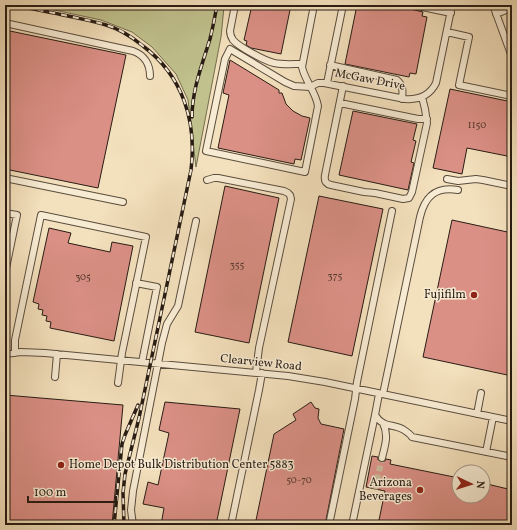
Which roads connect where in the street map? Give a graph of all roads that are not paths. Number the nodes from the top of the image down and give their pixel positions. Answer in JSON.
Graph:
{"nodes":[{"id":1,"x":235,"y":5,"type":"edge"},
{"id":2,"x":314,"y":5,"type":"edge"},
{"id":3,"x":343,"y":5,"type":"edge"},
{"id":4,"x":413,"y":5,"type":"edge"},
{"id":5,"x":452,"y":5,"type":"edge"},
{"id":6,"x":493,"y":5,"type":"edge"},
{"id":7,"x":512,"y":11,"type":"edge"},
{"id":8,"x":451,"y":13,"type":"junction"},
{"id":9,"x":496,"y":14,"type":"junction"},
{"id":10,"x":5,"y":23,"type":"edge"},
{"id":11,"x":446,"y":32,"type":"junction"},
{"id":12,"x":512,"y":57,"type":"edge"},
{"id":13,"x":302,"y":64,"type":"junction"},
{"id":14,"x":330,"y":66,"type":"junction"},
{"id":15,"x":150,"y":76,"type":"dead end"},
{"id":16,"x":327,"y":83,"type":"junction"},
{"id":17,"x":343,"y":86,"type":"junction"},
{"id":18,"x":310,"y":87,"type":"junction"},
{"id":19,"x":512,"y":96,"type":"edge"},
{"id":20,"x":422,"y":97,"type":"junction"},
{"id":21,"x":402,"y":99,"type":"junction"},
{"id":22,"x":340,"y":103,"type":"junction"},
{"id":23,"x":427,"y":120,"type":"junction"},
{"id":24,"x":5,"y":178,"type":"edge"},
{"id":25,"x":446,"y":179,"type":"dead end"},
{"id":26,"x":207,"y":180,"type":"dead end"},
{"id":27,"x":512,"y":186,"type":"edge"},
{"id":28,"x":458,"y":190,"type":"dead end"},
{"id":29,"x":123,"y":202,"type":"dead end"},
{"id":30,"x":392,"y":211,"type":"dead end"},
{"id":31,"x":5,"y":213,"type":"edge"},
{"id":32,"x":196,"y":221,"type":"dead end"},
{"id":33,"x":5,"y":273,"type":"edge"},
{"id":34,"x":136,"y":283,"type":"junction"},
{"id":35,"x":15,"y":353,"type":"junction"},
{"id":36,"x":5,"y":354,"type":"edge"},
{"id":37,"x":56,"y":354,"type":"junction"},
{"id":38,"x":121,"y":360,"type":"junction"},
{"id":39,"x":142,"y":362,"type":"junction"},
{"id":40,"x":159,"y":364,"type":"junction"},
{"id":41,"x":259,"y":373,"type":"junction"},
{"id":42,"x":55,"y":377,"type":"dead end"},
{"id":43,"x":118,"y":382,"type":"dead end"},
{"id":44,"x":356,"y":389,"type":"junction"},
{"id":45,"x":481,"y":393,"type":"dead end"},
{"id":46,"x":381,"y":394,"type":"junction"},
{"id":47,"x":477,"y":414,"type":"junction"},
{"id":48,"x":375,"y":415,"type":"junction"},
{"id":49,"x":493,"y":417,"type":"junction"},
{"id":50,"x":512,"y":421,"type":"edge"},
{"id":51,"x":383,"y":423,"type":"junction"},
{"id":52,"x":486,"y":452,"type":"junction"},
{"id":53,"x":512,"y":457,"type":"edge"},
{"id":54,"x":382,"y":458,"type":"tunnel mouth"},
{"id":55,"x":133,"y":525,"type":"edge"},
{"id":56,"x":231,"y":525,"type":"edge"},
{"id":57,"x":329,"y":525,"type":"edge"},
{"id":58,"x":352,"y":525,"type":"edge"}],
"edges":[{"from":1,"to":13,"type":"street"},
{"from":2,"to":13,"type":"street"},
{"from":3,"to":14,"type":"street"},
{"from":4,"to":8,"type":"street"},
{"from":5,"to":8,"type":"street"},
{"from":6,"to":9,"type":"street"},
{"from":7,"to":9,"type":"street"},
{"from":8,"to":11,"type":"street"},
{"from":9,"to":12,"type":"street"},
{"from":10,"to":15,"type":"street"},
{"from":11,"to":19,"type":"street"},
{"from":11,"to":20,"type":"street"},
{"from":13,"to":18,"type":"street"},
{"from":14,"to":16,"type":"street"},
{"from":14,"to":21,"type":"street"},
{"from":16,"to":17,"type":"street","name":"McGaw Drive"},
{"from":16,"to":18,"type":"street","name":"McGaw Drive"},
{"from":17,"to":21,"type":"street","name":"McGaw Drive"},
{"from":17,"to":22,"type":"street"},
{"from":18,"to":18,"type":"street"},
{"from":20,"to":21,"type":"street","name":"McGaw Drive"},
{"from":20,"to":23,"type":"street"},
{"from":22,"to":23,"type":"street"},
{"from":22,"to":23,"type":"street"},
{"from":24,"to":29,"type":"street"},
{"from":25,"to":27,"type":"street"},
{"from":26,"to":41,"type":"street"},
{"from":28,"to":46,"type":"street"},
{"from":30,"to":44,"type":"street"},
{"from":31,"to":33,"type":"street"},
{"from":32,"to":40,"type":"street"},
{"from":34,"to":35,"type":"street"},
{"from":34,"to":38,"type":"street"},
{"from":34,"to":39,"type":"street"},
{"from":35,"to":36,"type":"street","name":"Clearview Road"},
{"from":35,"to":37,"type":"street","name":"Clearview Road"},
{"from":37,"to":38,"type":"street","name":"Clearview Road"},
{"from":37,"to":42,"type":"street"},
{"from":38,"to":39,"type":"street","name":"Clearview Road"},
{"from":38,"to":43,"type":"street"},
{"from":39,"to":40,"type":"street","name":"Clearview Road"},
{"from":40,"to":41,"type":"street","name":"Clearview Road"},
{"from":40,"to":55,"type":"street"},
{"from":41,"to":44,"type":"street","name":"Clearview Road"},
{"from":41,"to":56,"type":"street"},
{"from":44,"to":46,"type":"street","name":"Clearview Road"},
{"from":44,"to":57,"type":"street"},
{"from":45,"to":47,"type":"street"},
{"from":46,"to":47,"type":"street","name":"Clearview Road"},
{"from":46,"to":48,"type":"street"},
{"from":47,"to":49,"type":"street","name":"Clearview Road"},
{"from":48,"to":51,"type":"street"},
{"from":48,"to":58,"type":"street"},
{"from":49,"to":50,"type":"street","name":"Clearview Road"},
{"from":49,"to":52,"type":"street"},
{"from":51,"to":52,"type":"street"},
{"from":51,"to":54,"type":"street"},
{"from":52,"to":53,"type":"street"}]}
